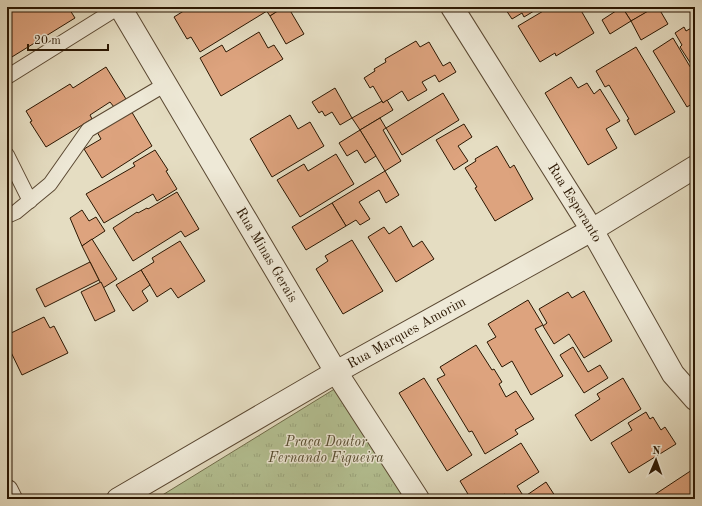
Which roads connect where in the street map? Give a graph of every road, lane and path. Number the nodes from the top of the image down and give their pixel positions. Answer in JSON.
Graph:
{"nodes":[{"id":1,"x":120,"y":7,"type":"edge"},
{"id":2,"x":452,"y":7,"type":"edge"},
{"id":3,"x":7,"y":78,"type":"edge"},
{"id":4,"x":166,"y":84,"type":"junction"},
{"id":5,"x":7,"y":154,"type":"edge"},
{"id":6,"x":695,"y":167,"type":"edge"},
{"id":7,"x":30,"y":201,"type":"junction"},
{"id":8,"x":7,"y":216,"type":"edge"},
{"id":9,"x":592,"y":230,"type":"junction"},
{"id":10,"x":336,"y":372,"type":"junction"},
{"id":11,"x":695,"y":399,"type":"edge"},
{"id":12,"x":118,"y":499,"type":"edge"},
{"id":13,"x":418,"y":499,"type":"edge"}],
"edges":[{"from":1,"to":3,"type":"lane"},
{"from":1,"to":4,"type":"street","name":"Rua Minas Gerais"},
{"from":2,"to":9,"type":"street","name":"Rua Esperanto"},
{"from":4,"to":7,"type":"lane"},
{"from":4,"to":10,"type":"street","name":"Rua Minas Gerais"},
{"from":5,"to":7,"type":"lane"},
{"from":6,"to":9,"type":"street","name":"Rua Marques Amorim"},
{"from":7,"to":8,"type":"lane"},
{"from":9,"to":10,"type":"street","name":"Rua Marques Amorim"},
{"from":9,"to":11,"type":"street","name":"Rua Esperanto"},
{"from":10,"to":12,"type":"street","name":"Rua Marques Amorim"},
{"from":10,"to":13,"type":"street","name":"Rua Minas Gerais"}]}
